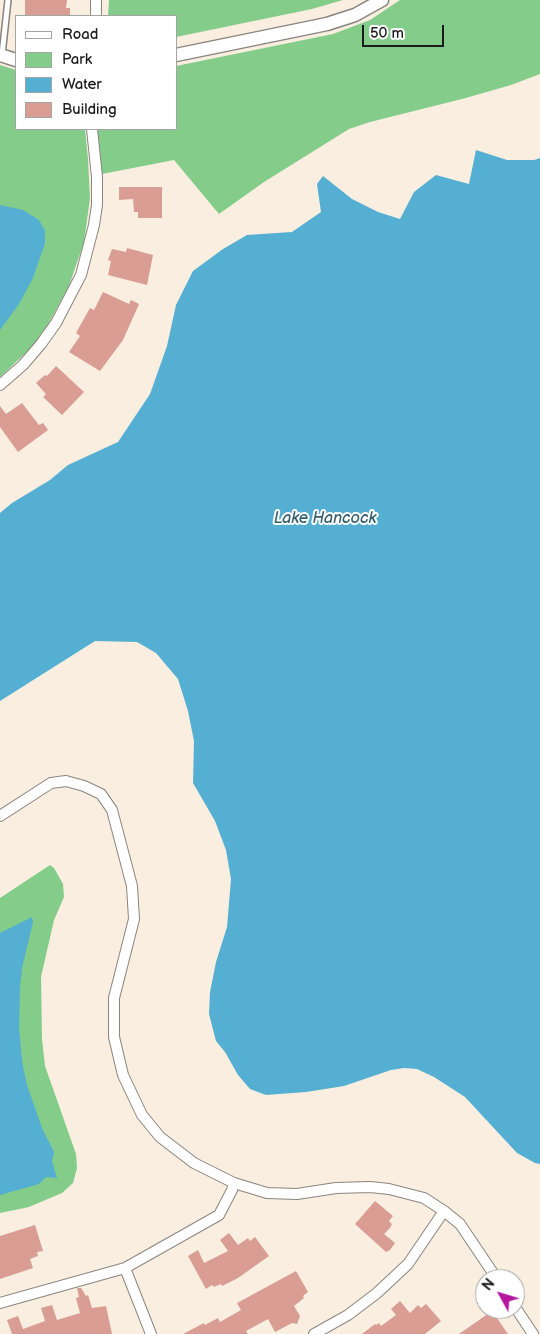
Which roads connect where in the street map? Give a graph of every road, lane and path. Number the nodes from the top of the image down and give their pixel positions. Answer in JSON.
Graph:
{"nodes":[{"id":1,"x":8,"y":0,"type":"edge"},
{"id":2,"x":96,"y":0,"type":"edge"},
{"id":3,"x":382,"y":0,"type":"edge"},
{"id":4,"x":96,"y":15,"type":"edge"},
{"id":5,"x":1,"y":55,"type":"edge"},
{"id":6,"x":178,"y":55,"type":"edge"},
{"id":7,"x":15,"y":60,"type":"edge"},
{"id":8,"x":92,"y":130,"type":"edge"},
{"id":9,"x":0,"y":384,"type":"edge"},
{"id":10,"x":0,"y":816,"type":"edge"},
{"id":11,"x":234,"y":1183,"type":"junction"},
{"id":12,"x":444,"y":1211,"type":"junction"},
{"id":13,"x":125,"y":1268,"type":"junction"},
{"id":14,"x":490,"y":1269,"type":"edge"},
{"id":15,"x":0,"y":1303,"type":"edge"},
{"id":16,"x":523,"y":1319,"type":"edge"},
{"id":17,"x":151,"y":1334,"type":"edge"},
{"id":18,"x":314,"y":1334,"type":"edge"},
{"id":19,"x":532,"y":1334,"type":"edge"}],
"edges":[{"from":1,"to":5,"type":"lane"},
{"from":2,"to":4,"type":"street"},
{"from":3,"to":6,"type":"street"},
{"from":5,"to":7,"type":"street"},
{"from":8,"to":9,"type":"street"},
{"from":10,"to":11,"type":"street"},
{"from":11,"to":12,"type":"street"},
{"from":11,"to":13,"type":"street"},
{"from":12,"to":14,"type":"street"},
{"from":12,"to":18,"type":"street"},
{"from":13,"to":15,"type":"street"},
{"from":13,"to":17,"type":"street"},
{"from":16,"to":19,"type":"street"}]}
